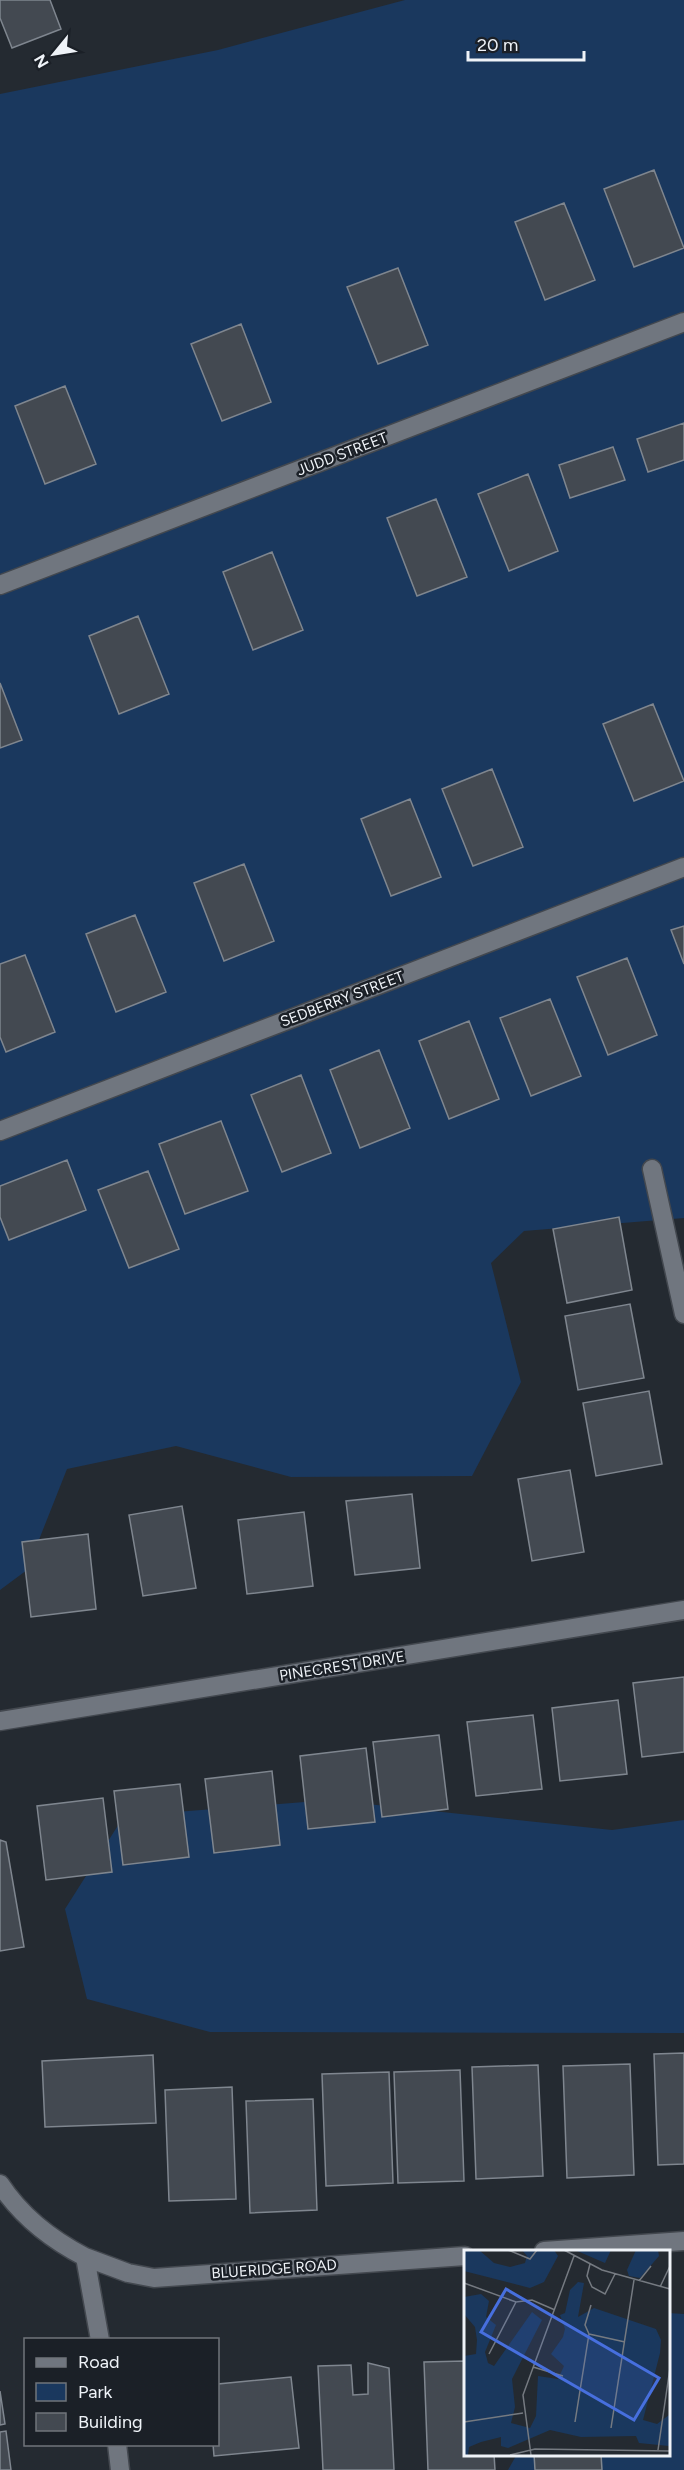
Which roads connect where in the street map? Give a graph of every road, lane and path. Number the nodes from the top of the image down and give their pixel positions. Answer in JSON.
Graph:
{"nodes":[{"id":1,"x":684,"y":322,"type":"edge"},
{"id":2,"x":0,"y":585,"type":"edge"},
{"id":3,"x":684,"y":867,"type":"edge"},
{"id":4,"x":0,"y":1131,"type":"edge"},
{"id":5,"x":652,"y":1169,"type":"dead end"},
{"id":6,"x":684,"y":1314,"type":"edge"},
{"id":7,"x":684,"y":1610,"type":"edge"},
{"id":8,"x":0,"y":1721,"type":"edge"},
{"id":9,"x":0,"y":2184,"type":"edge"},
{"id":10,"x":684,"y":2241,"type":"edge"},
{"id":11,"x":558,"y":2250,"type":"edge"},
{"id":12,"x":464,"y":2256,"type":"edge"},
{"id":13,"x":85,"y":2258,"type":"junction"},
{"id":14,"x":100,"y":2338,"type":"edge"},
{"id":15,"x":117,"y":2446,"type":"edge"},
{"id":16,"x":120,"y":2470,"type":"edge"}],
"edges":[{"from":1,"to":2,"type":"street","name":"JUDD STREET"},
{"from":3,"to":4,"type":"street","name":"SEDBERRY STREET"},
{"from":5,"to":6,"type":"street"},
{"from":7,"to":8,"type":"street","name":"PINECREST DRIVE"},
{"from":9,"to":13,"type":"street","name":"BLUERIDGE ROAD"},
{"from":10,"to":11,"type":"street"},
{"from":12,"to":13,"type":"street","name":"BLUERIDGE ROAD"},
{"from":13,"to":14,"type":"street"},
{"from":15,"to":16,"type":"street"}]}
